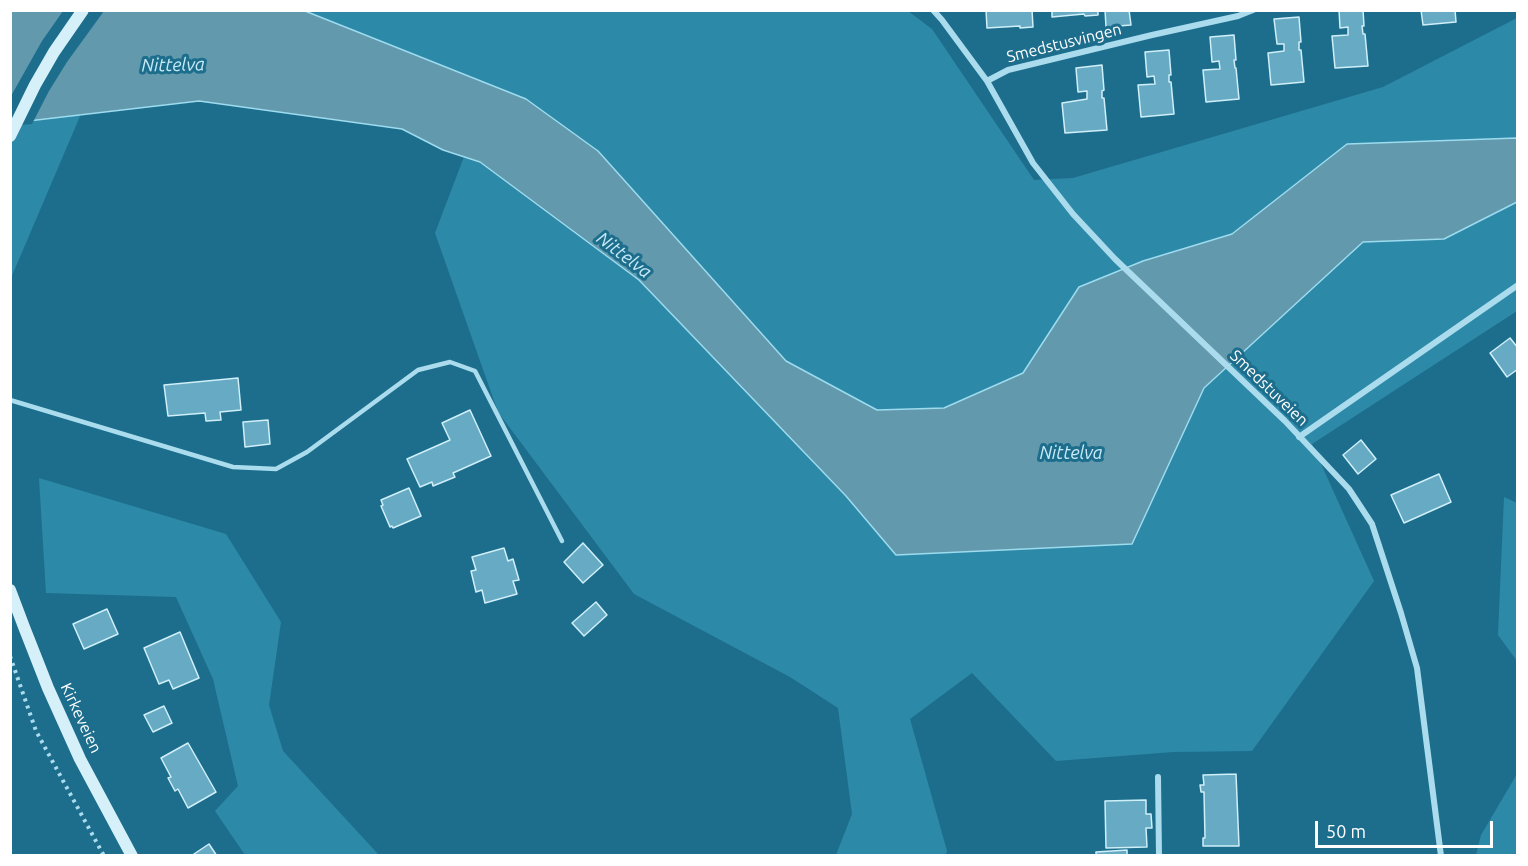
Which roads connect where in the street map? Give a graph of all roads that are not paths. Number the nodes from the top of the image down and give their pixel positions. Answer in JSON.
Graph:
{"nodes":[{"id":1,"x":83,"y":10,"type":"edge"},
{"id":2,"x":933,"y":10,"type":"edge"},
{"id":3,"x":1253,"y":10,"type":"edge"},
{"id":4,"x":987,"y":81,"type":"junction"},
{"id":5,"x":10,"y":136,"type":"edge"},
{"id":6,"x":1518,"y":285,"type":"edge"},
{"id":7,"x":10,"y":400,"type":"edge"},
{"id":8,"x":1299,"y":437,"type":"junction"},
{"id":9,"x":562,"y":541,"type":"dead end"},
{"id":10,"x":10,"y":590,"type":"edge"},
{"id":11,"x":1158,"y":777,"type":"dead end"},
{"id":12,"x":132,"y":855,"type":"edge"},
{"id":13,"x":1159,"y":855,"type":"edge"},
{"id":14,"x":1441,"y":855,"type":"edge"}],
"edges":[{"from":1,"to":5,"type":"main road"},
{"from":2,"to":4,"type":"street","name":"Smedstuveien"},
{"from":3,"to":4,"type":"street","name":"Smedstusvingen"},
{"from":4,"to":8,"type":"street","name":"Smedstuveien"},
{"from":6,"to":8,"type":"street"},
{"from":7,"to":9,"type":"lane"},
{"from":8,"to":14,"type":"street","name":"Smedstuveien"},
{"from":10,"to":12,"type":"main road","name":"Kirkeveien"},
{"from":11,"to":13,"type":"street"}]}
